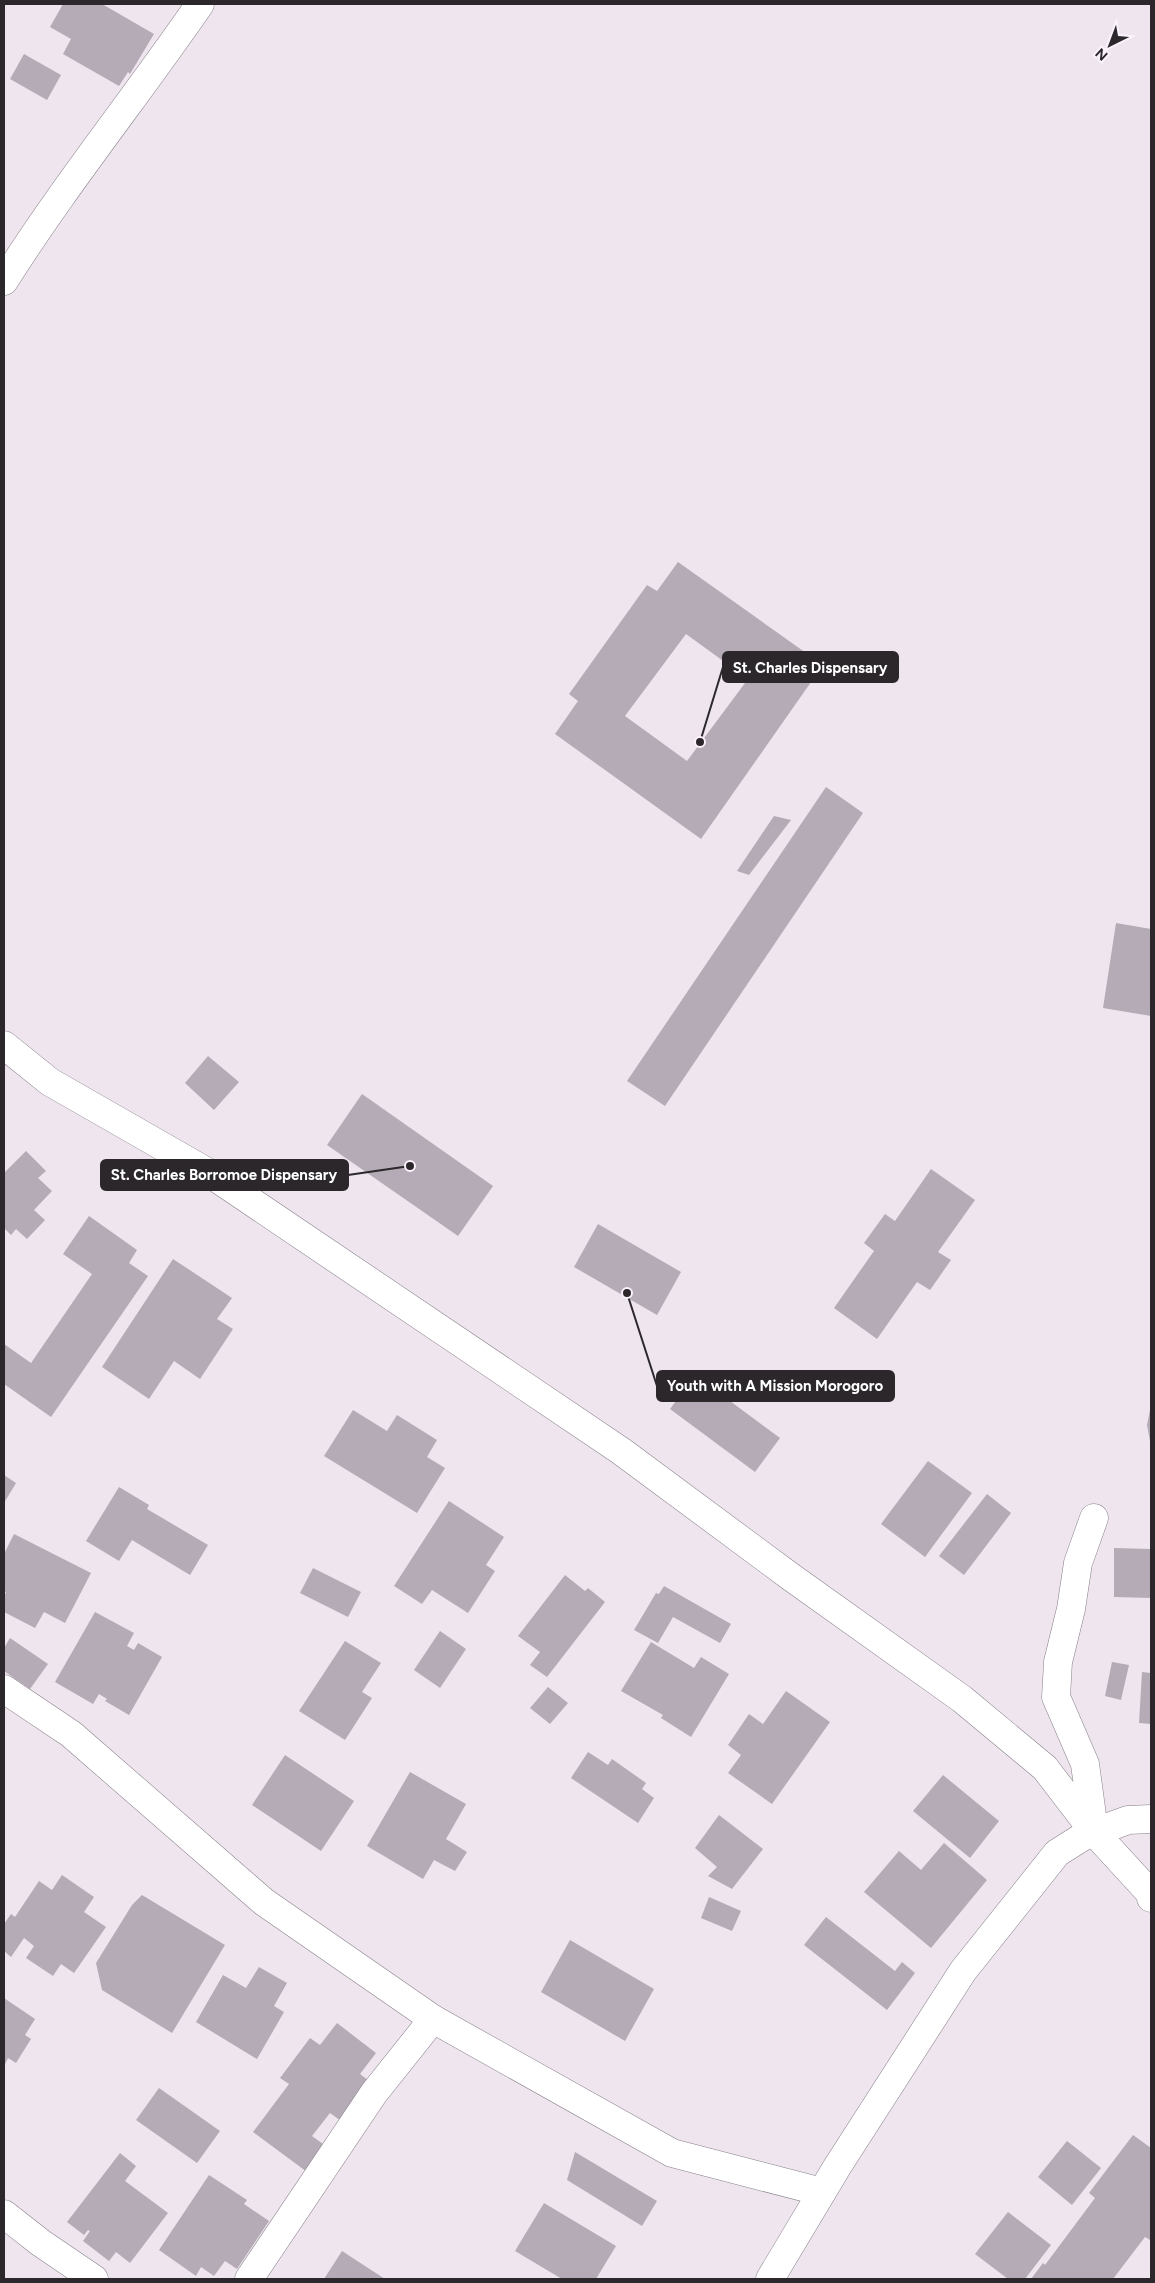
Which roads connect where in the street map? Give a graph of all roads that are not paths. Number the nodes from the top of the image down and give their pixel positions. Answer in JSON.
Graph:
{"nodes":[{"id":1,"x":200,"y":4,"type":"edge"},
{"id":2,"x":4,"y":281,"type":"edge"},
{"id":3,"x":4,"y":1045,"type":"edge"},
{"id":4,"x":1094,"y":1518,"type":"dead end"},
{"id":5,"x":4,"y":1689,"type":"edge"},
{"id":6,"x":1151,"y":1819,"type":"edge"},
{"id":7,"x":1094,"y":1832,"type":"junction"},
{"id":8,"x":1151,"y":1898,"type":"edge"},
{"id":9,"x":434,"y":2019,"type":"junction"},
{"id":10,"x":822,"y":2192,"type":"junction"},
{"id":11,"x":4,"y":2214,"type":"edge"},
{"id":12,"x":94,"y":2279,"type":"edge"},
{"id":13,"x":249,"y":2279,"type":"edge"},
{"id":14,"x":770,"y":2279,"type":"edge"}],
"edges":[{"from":1,"to":2,"type":"street"},
{"from":3,"to":7,"type":"street"},
{"from":4,"to":7,"type":"street"},
{"from":5,"to":9,"type":"street"},
{"from":6,"to":7,"type":"street"},
{"from":7,"to":8,"type":"street"},
{"from":7,"to":10,"type":"street"},
{"from":9,"to":10,"type":"street"},
{"from":9,"to":13,"type":"street"},
{"from":10,"to":14,"type":"street"},
{"from":11,"to":12,"type":"street"}]}
